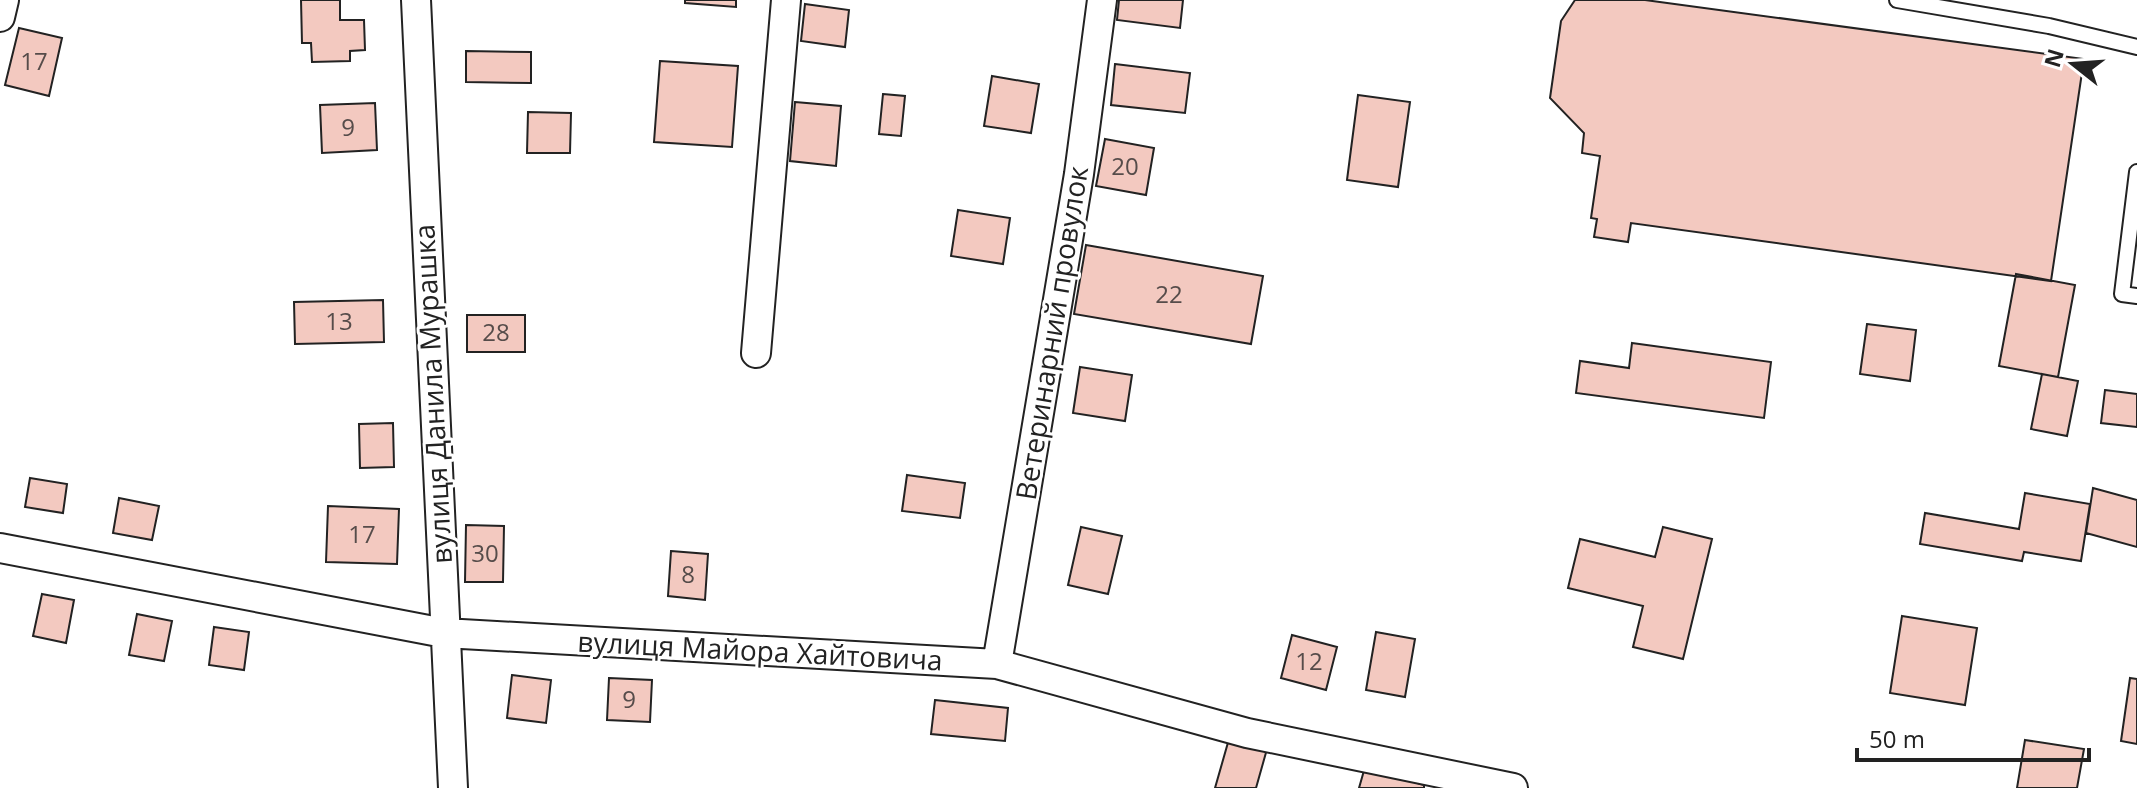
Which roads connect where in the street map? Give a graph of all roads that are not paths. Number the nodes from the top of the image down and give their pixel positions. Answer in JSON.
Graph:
{"nodes":[{"id":1,"x":4,"y":0,"type":"edge"},
{"id":2,"x":416,"y":0,"type":"edge"},
{"id":3,"x":786,"y":0,"type":"edge"},
{"id":4,"x":1102,"y":0,"type":"edge"},
{"id":5,"x":1897,"y":0,"type":"edge"},
{"id":6,"x":0,"y":17,"type":"edge"},
{"id":7,"x":2137,"y":47,"type":"edge"},
{"id":8,"x":2137,"y":172,"type":"edge"},
{"id":9,"x":2137,"y":296,"type":"edge"},
{"id":10,"x":756,"y":353,"type":"dead end"},
{"id":11,"x":0,"y":548,"type":"edge"},
{"id":12,"x":444,"y":633,"type":"junction"},
{"id":13,"x":997,"y":664,"type":"junction"},
{"id":14,"x":453,"y":788,"type":"edge"},
{"id":15,"x":1513,"y":788,"type":"edge"}],
"edges":[{"from":1,"to":6,"type":"street"},
{"from":2,"to":12,"type":"street","name":"вулиця Данила Мурашка"},
{"from":3,"to":10,"type":"street"},
{"from":4,"to":13,"type":"street","name":"Ветеринарний провулок"},
{"from":5,"to":7,"type":"lane"},
{"from":8,"to":9,"type":"lane"},
{"from":11,"to":12,"type":"street","name":"вулиця Майора Хайтовича"},
{"from":12,"to":13,"type":"street","name":"вулиця Майора Хайтовича"},
{"from":12,"to":14,"type":"street","name":"вулиця Данила Мурашка"},
{"from":13,"to":15,"type":"street","name":"вулиця Майора Хайтовича"}]}
